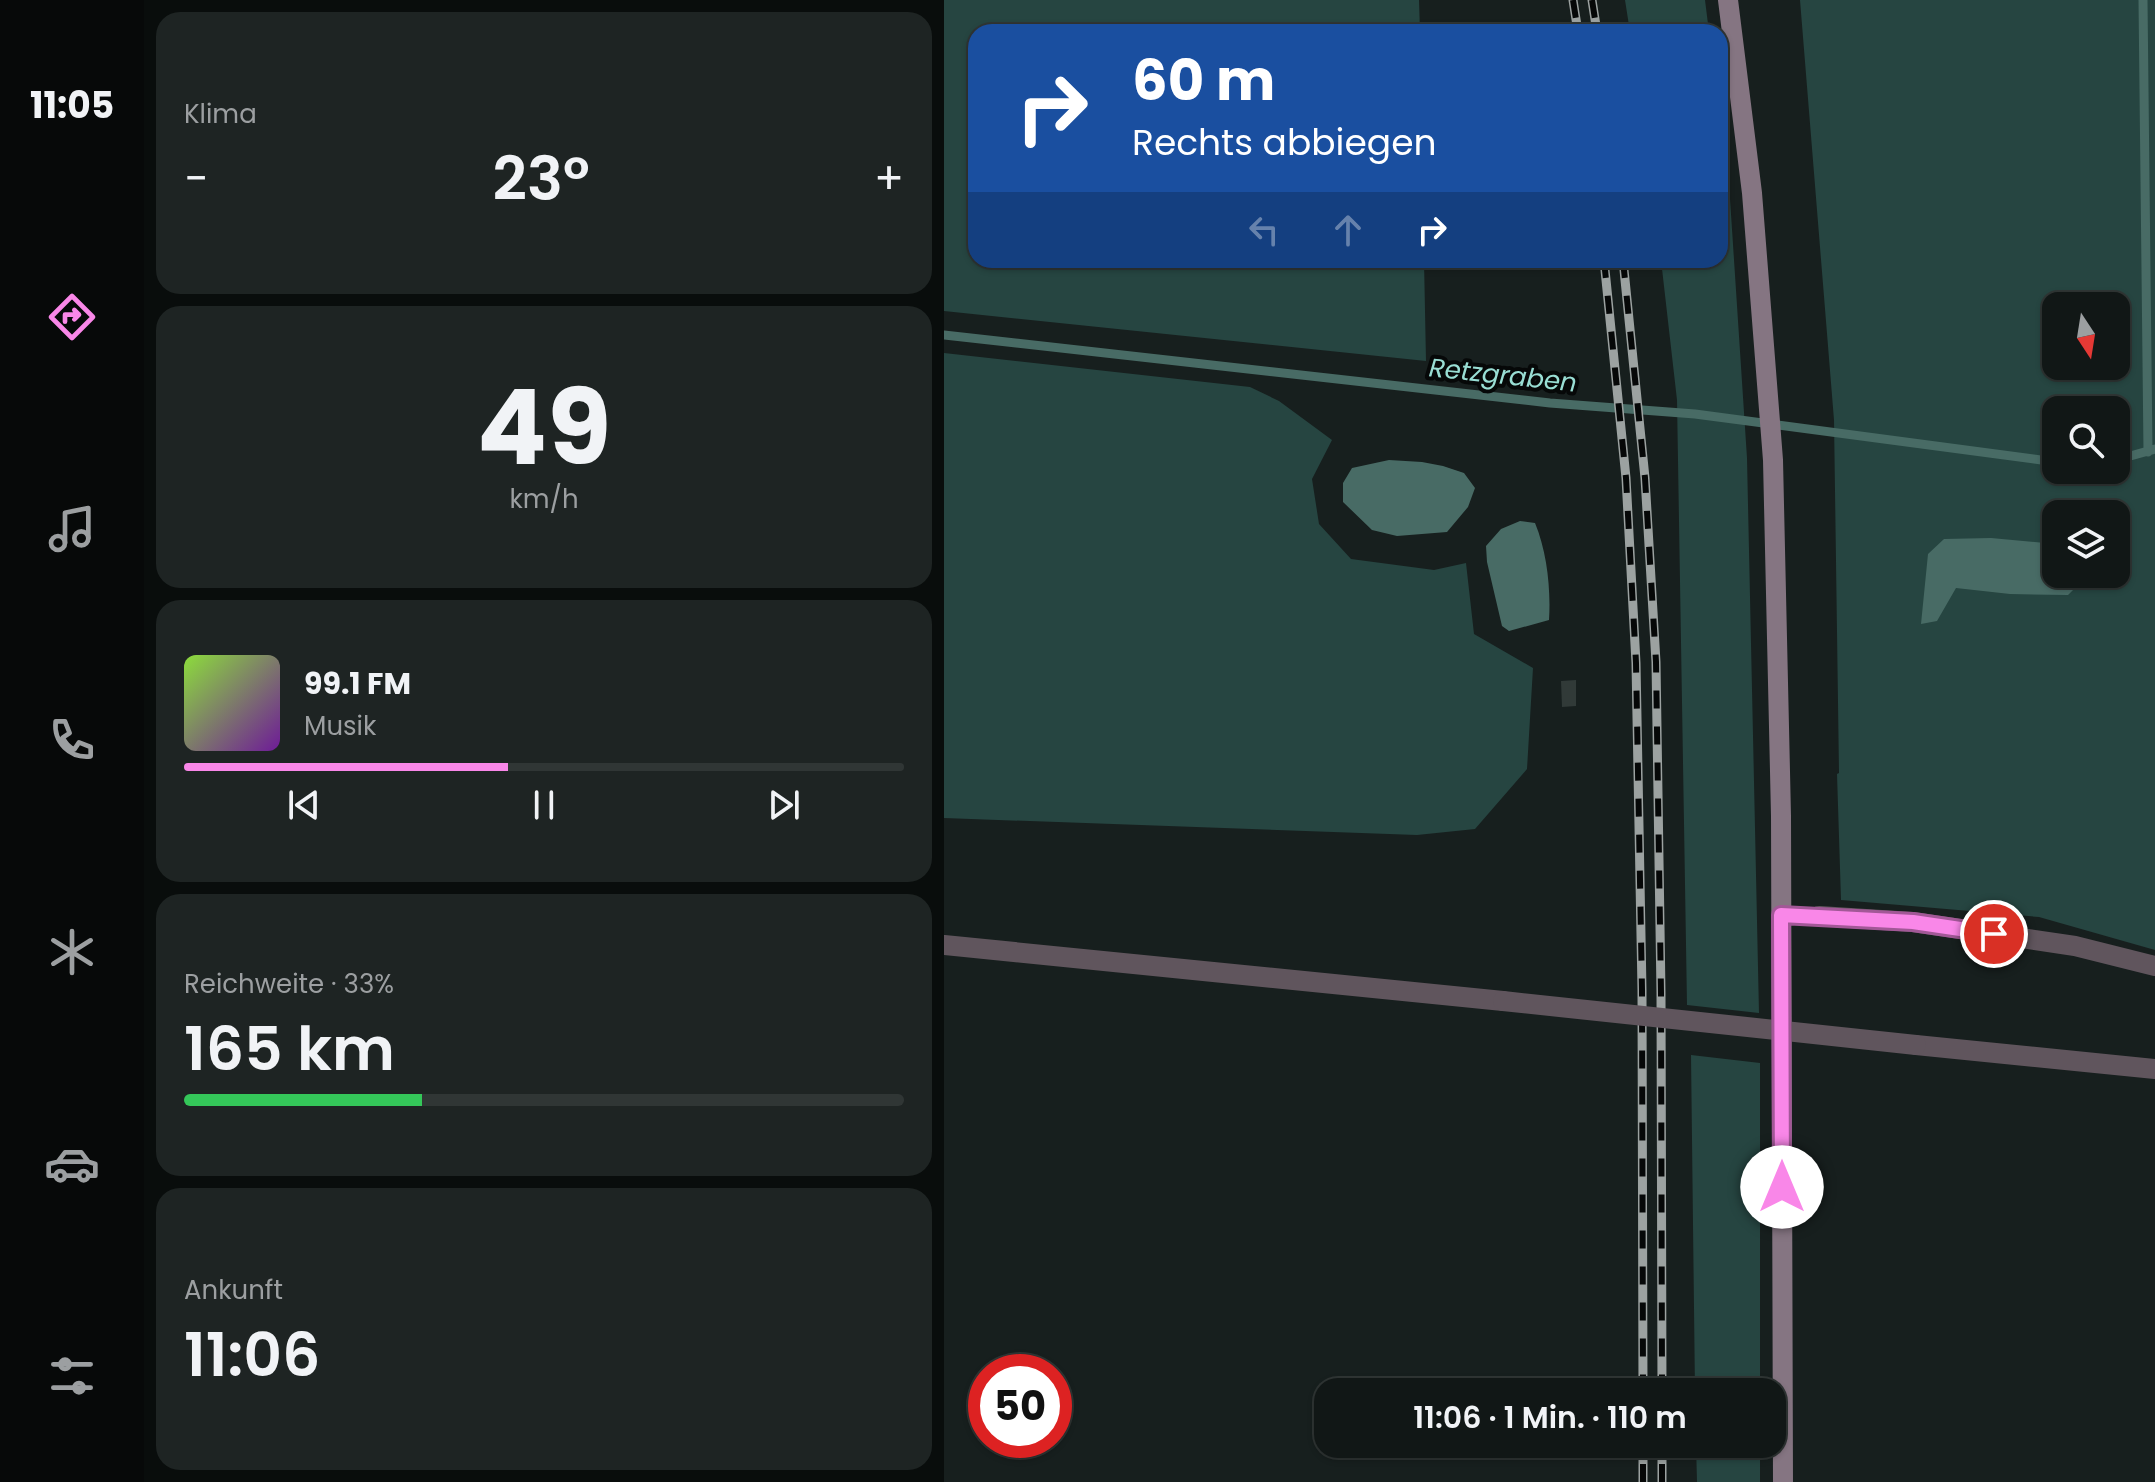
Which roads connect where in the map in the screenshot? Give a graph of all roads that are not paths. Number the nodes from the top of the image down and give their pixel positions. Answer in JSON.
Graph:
{"nodes":[{"id":1,"x":1728,"y":0,"type":"edge"},
{"id":2,"x":1781,"y":915,"type":"junction"},
{"id":3,"x":1819,"y":916,"type":"joint"},
{"id":4,"x":944,"y":945,"type":"edge"},
{"id":5,"x":2155,"y":966,"type":"edge"},
{"id":6,"x":2155,"y":1069,"type":"edge"},
{"id":7,"x":1783,"y":1482,"type":"edge"}],
"edges":[{"from":1,"to":2,"type":"main road"},
{"from":2,"to":3,"type":"lane"},
{"from":2,"to":7,"type":"main road"},
{"from":3,"to":5,"type":"street"},
{"from":4,"to":6,"type":"street","bridge":true}]}
